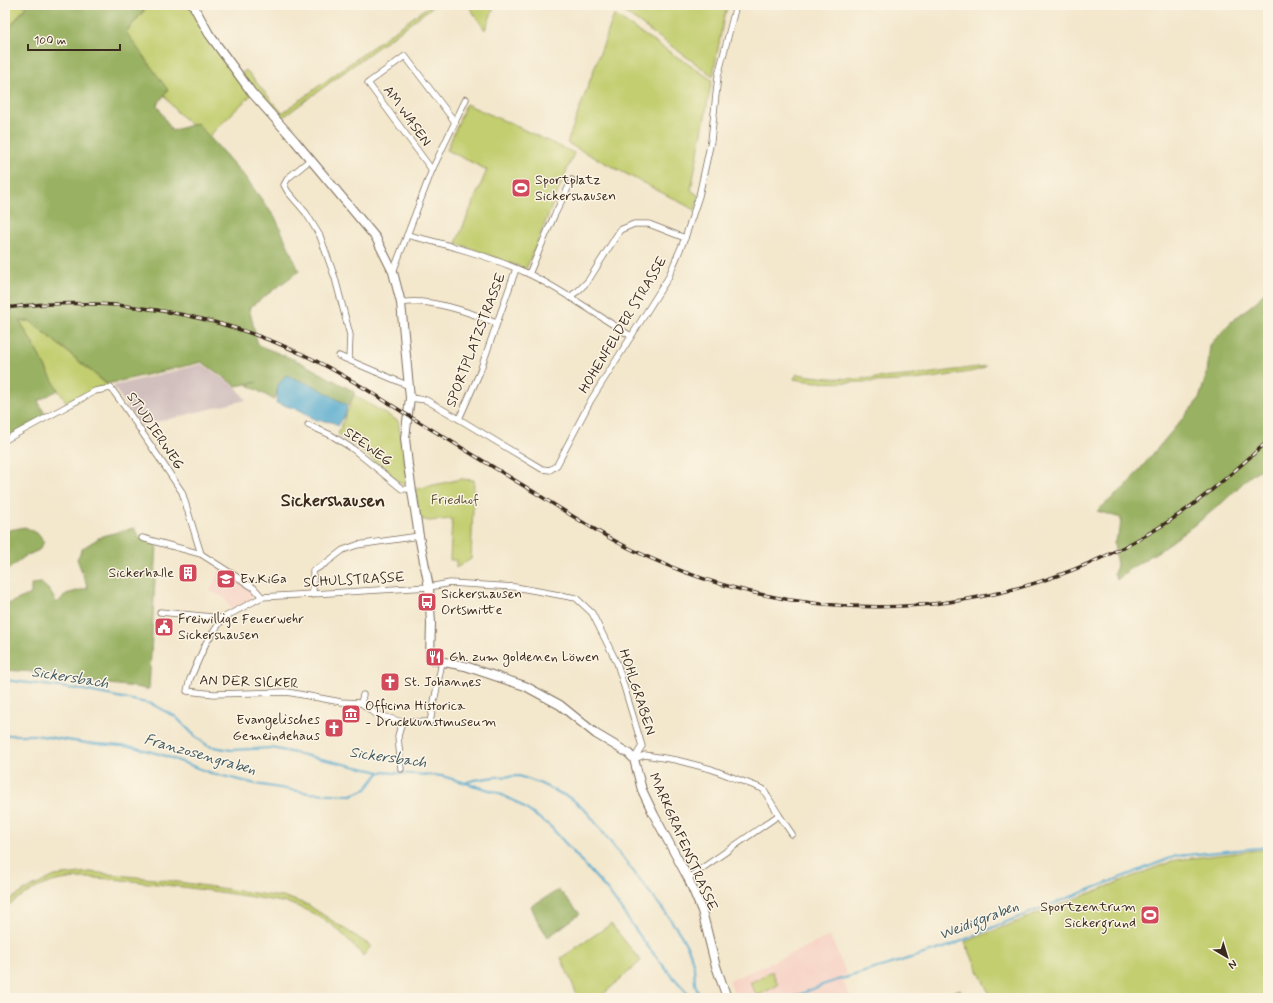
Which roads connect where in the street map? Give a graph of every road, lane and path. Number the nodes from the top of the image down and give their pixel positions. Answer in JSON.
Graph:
{"nodes":[{"id":1,"x":193,"y":5,"type":"edge"},
{"id":2,"x":736,"y":5,"type":"edge"},
{"id":3,"x":466,"y":99,"type":"dead end"},
{"id":4,"x":455,"y":122,"type":"junction"},
{"id":5,"x":310,"y":160,"type":"junction"},
{"id":6,"x":432,"y":170,"type":"junction"},
{"id":7,"x":572,"y":180,"type":"dead end"},
{"id":8,"x":407,"y":235,"type":"junction"},
{"id":9,"x":685,"y":238,"type":"junction"},
{"id":10,"x":516,"y":269,"type":"junction"},
{"id":11,"x":393,"y":272,"type":"junction"},
{"id":12,"x":529,"y":274,"type":"junction"},
{"id":13,"x":569,"y":297,"type":"junction"},
{"id":14,"x":401,"y":303,"type":"junction"},
{"id":15,"x":496,"y":323,"type":"junction"},
{"id":16,"x":631,"y":336,"type":"junction"},
{"id":17,"x":339,"y":356,"type":"dead end"},
{"id":18,"x":348,"y":359,"type":"junction"},
{"id":19,"x":409,"y":386,"type":"junction"},
{"id":20,"x":410,"y":398,"type":"junction"},
{"id":21,"x":459,"y":419,"type":"junction"},
{"id":22,"x":308,"y":425,"type":"dead end"},
{"id":23,"x":6,"y":440,"type":"edge"},
{"id":24,"x":412,"y":489,"type":"junction"},
{"id":25,"x":419,"y":536,"type":"junction"},
{"id":26,"x":142,"y":538,"type":"dead end"},
{"id":27,"x":201,"y":554,"type":"junction"},
{"id":28,"x":429,"y":587,"type":"junction"},
{"id":29,"x":313,"y":595,"type":"junction"},
{"id":30,"x":262,"y":597,"type":"junction"},
{"id":31,"x":160,"y":612,"type":"dead end"},
{"id":32,"x":223,"y":618,"type":"junction"},
{"id":33,"x":442,"y":662,"type":"junction"},
{"id":34,"x":187,"y":691,"type":"joint"},
{"id":35,"x":363,"y":695,"type":"dead end"},
{"id":36,"x":361,"y":703,"type":"junction"},
{"id":37,"x":402,"y":722,"type":"junction"},
{"id":38,"x":634,"y":759,"type":"junction"},
{"id":39,"x":401,"y":769,"type":"dead end"},
{"id":40,"x":779,"y":815,"type":"junction"},
{"id":41,"x":792,"y":834,"type":"dead end"},
{"id":42,"x":688,"y":878,"type":"junction"},
{"id":43,"x":727,"y":998,"type":"edge"}],
"edges":[{"from":1,"to":5,"type":"street"},
{"from":2,"to":9,"type":"street","name":"HOHENFELDER STRASSE"},
{"from":3,"to":4,"type":"street"},
{"from":4,"to":6,"type":"street"},
{"from":4,"to":6,"type":"street","name":"AM WASEN"},
{"from":5,"to":11,"type":"street"},
{"from":5,"to":18,"type":"street"},
{"from":6,"to":8,"type":"street"},
{"from":7,"to":12,"type":"street","name":"SPORTPLATZSTRASSE"},
{"from":8,"to":10,"type":"street"},
{"from":8,"to":11,"type":"street"},
{"from":9,"to":13,"type":"street"},
{"from":9,"to":16,"type":"street","name":"HOHENFELDER STRASSE"},
{"from":10,"to":12,"type":"street"},
{"from":10,"to":15,"type":"street","name":"SPORTPLATZSTRASSE"},
{"from":11,"to":14,"type":"street"},
{"from":12,"to":13,"type":"street"},
{"from":13,"to":16,"type":"street"},
{"from":14,"to":15,"type":"street"},
{"from":14,"to":19,"type":"street"},
{"from":15,"to":21,"type":"street","name":"SPORTPLATZSTRASSE"},
{"from":16,"to":21,"type":"street","name":"HOHENFELDER STRASSE"},
{"from":17,"to":18,"type":"street"},
{"from":18,"to":19,"type":"street"},
{"from":19,"to":20,"type":"street"},
{"from":20,"to":21,"type":"street","name":"HOHENFELDER STRASSE"},
{"from":20,"to":24,"type":"street"},
{"from":22,"to":24,"type":"street","name":"SEEWEG"},
{"from":23,"to":27,"type":"street","name":"STUDIERWEG"},
{"from":24,"to":25,"type":"street"},
{"from":25,"to":28,"type":"street"},
{"from":25,"to":29,"type":"street"},
{"from":26,"to":27,"type":"street"},
{"from":27,"to":30,"type":"street"},
{"from":28,"to":29,"type":"street","name":"SCHULSTRASSE"},
{"from":28,"to":33,"type":"street"},
{"from":28,"to":38,"type":"street","name":"HOHLGRABEN"},
{"from":29,"to":30,"type":"street","name":"SCHULSTRASSE"},
{"from":30,"to":32,"type":"street","name":"SCHULSTRASSE"},
{"from":31,"to":32,"type":"street"},
{"from":32,"to":34,"type":"street","name":"SCHULSTRASSE"},
{"from":33,"to":37,"type":"street"},
{"from":33,"to":38,"type":"street"},
{"from":34,"to":36,"type":"street","name":"AN DER SICKER"},
{"from":35,"to":36,"type":"street"},
{"from":36,"to":37,"type":"street"},
{"from":37,"to":39,"type":"street"},
{"from":38,"to":40,"type":"street"},
{"from":38,"to":42,"type":"street","name":"MARKGRAFENSTRASSE"},
{"from":40,"to":41,"type":"street"},
{"from":40,"to":42,"type":"street"},
{"from":42,"to":43,"type":"street","name":"MARKGRAFENSTRASSE"}]}
